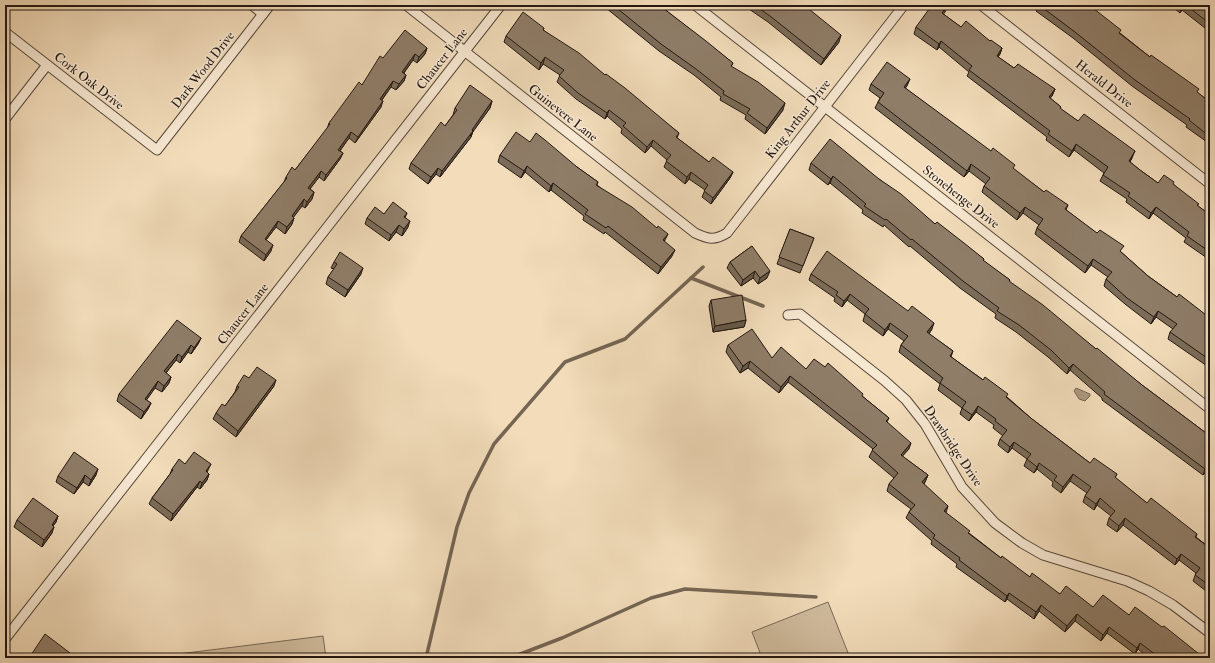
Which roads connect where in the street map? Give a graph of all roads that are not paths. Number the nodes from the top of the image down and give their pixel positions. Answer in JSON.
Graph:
{"nodes":[{"id":1,"x":252,"y":5,"type":"edge"},
{"id":2,"x":270,"y":5,"type":"edge"},
{"id":3,"x":406,"y":5,"type":"edge"},
{"id":4,"x":501,"y":5,"type":"edge"},
{"id":5,"x":695,"y":5,"type":"edge"},
{"id":6,"x":904,"y":5,"type":"edge"},
{"id":7,"x":982,"y":5,"type":"edge"},
{"id":8,"x":263,"y":14,"type":"junction"},
{"id":9,"x":5,"y":32,"type":"edge"},
{"id":10,"x":464,"y":52,"type":"junction"},
{"id":11,"x":47,"y":65,"type":"junction"},
{"id":12,"x":824,"y":107,"type":"junction"},
{"id":13,"x":5,"y":118,"type":"edge"},
{"id":14,"x":157,"y":150,"type":"joint"},
{"id":15,"x":1210,"y":184,"type":"edge"},
{"id":16,"x":707,"y":238,"type":"joint"},
{"id":17,"x":788,"y":315,"type":"dead end"},
{"id":18,"x":1210,"y":409,"type":"edge"},
{"id":19,"x":1210,"y":633,"type":"edge"},
{"id":20,"x":5,"y":639,"type":"edge"}],
"edges":[{"from":1,"to":8,"type":"street"},
{"from":2,"to":8,"type":"street","name":"Dark Wood Drive"},
{"from":3,"to":10,"type":"street","name":"Guinevere Lane"},
{"from":4,"to":10,"type":"street","name":"Chaucer Lane"},
{"from":5,"to":12,"type":"street","name":"Stonehenge Drive"},
{"from":6,"to":12,"type":"street","name":"King Arthur Drive"},
{"from":7,"to":15,"type":"street","name":"Herald Drive"},
{"from":8,"to":14,"type":"street","name":"Dark Wood Drive"},
{"from":9,"to":11,"type":"street","name":"Cork Oak Drive"},
{"from":10,"to":16,"type":"street","name":"Guinevere Lane"},
{"from":10,"to":20,"type":"street","name":"Chaucer Lane"},
{"from":11,"to":13,"type":"street"},
{"from":11,"to":14,"type":"street","name":"Cork Oak Drive"},
{"from":12,"to":16,"type":"street","name":"King Arthur Drive"},
{"from":12,"to":18,"type":"street","name":"Stonehenge Drive"},
{"from":17,"to":19,"type":"street","name":"Drawbridge Drive"}]}
